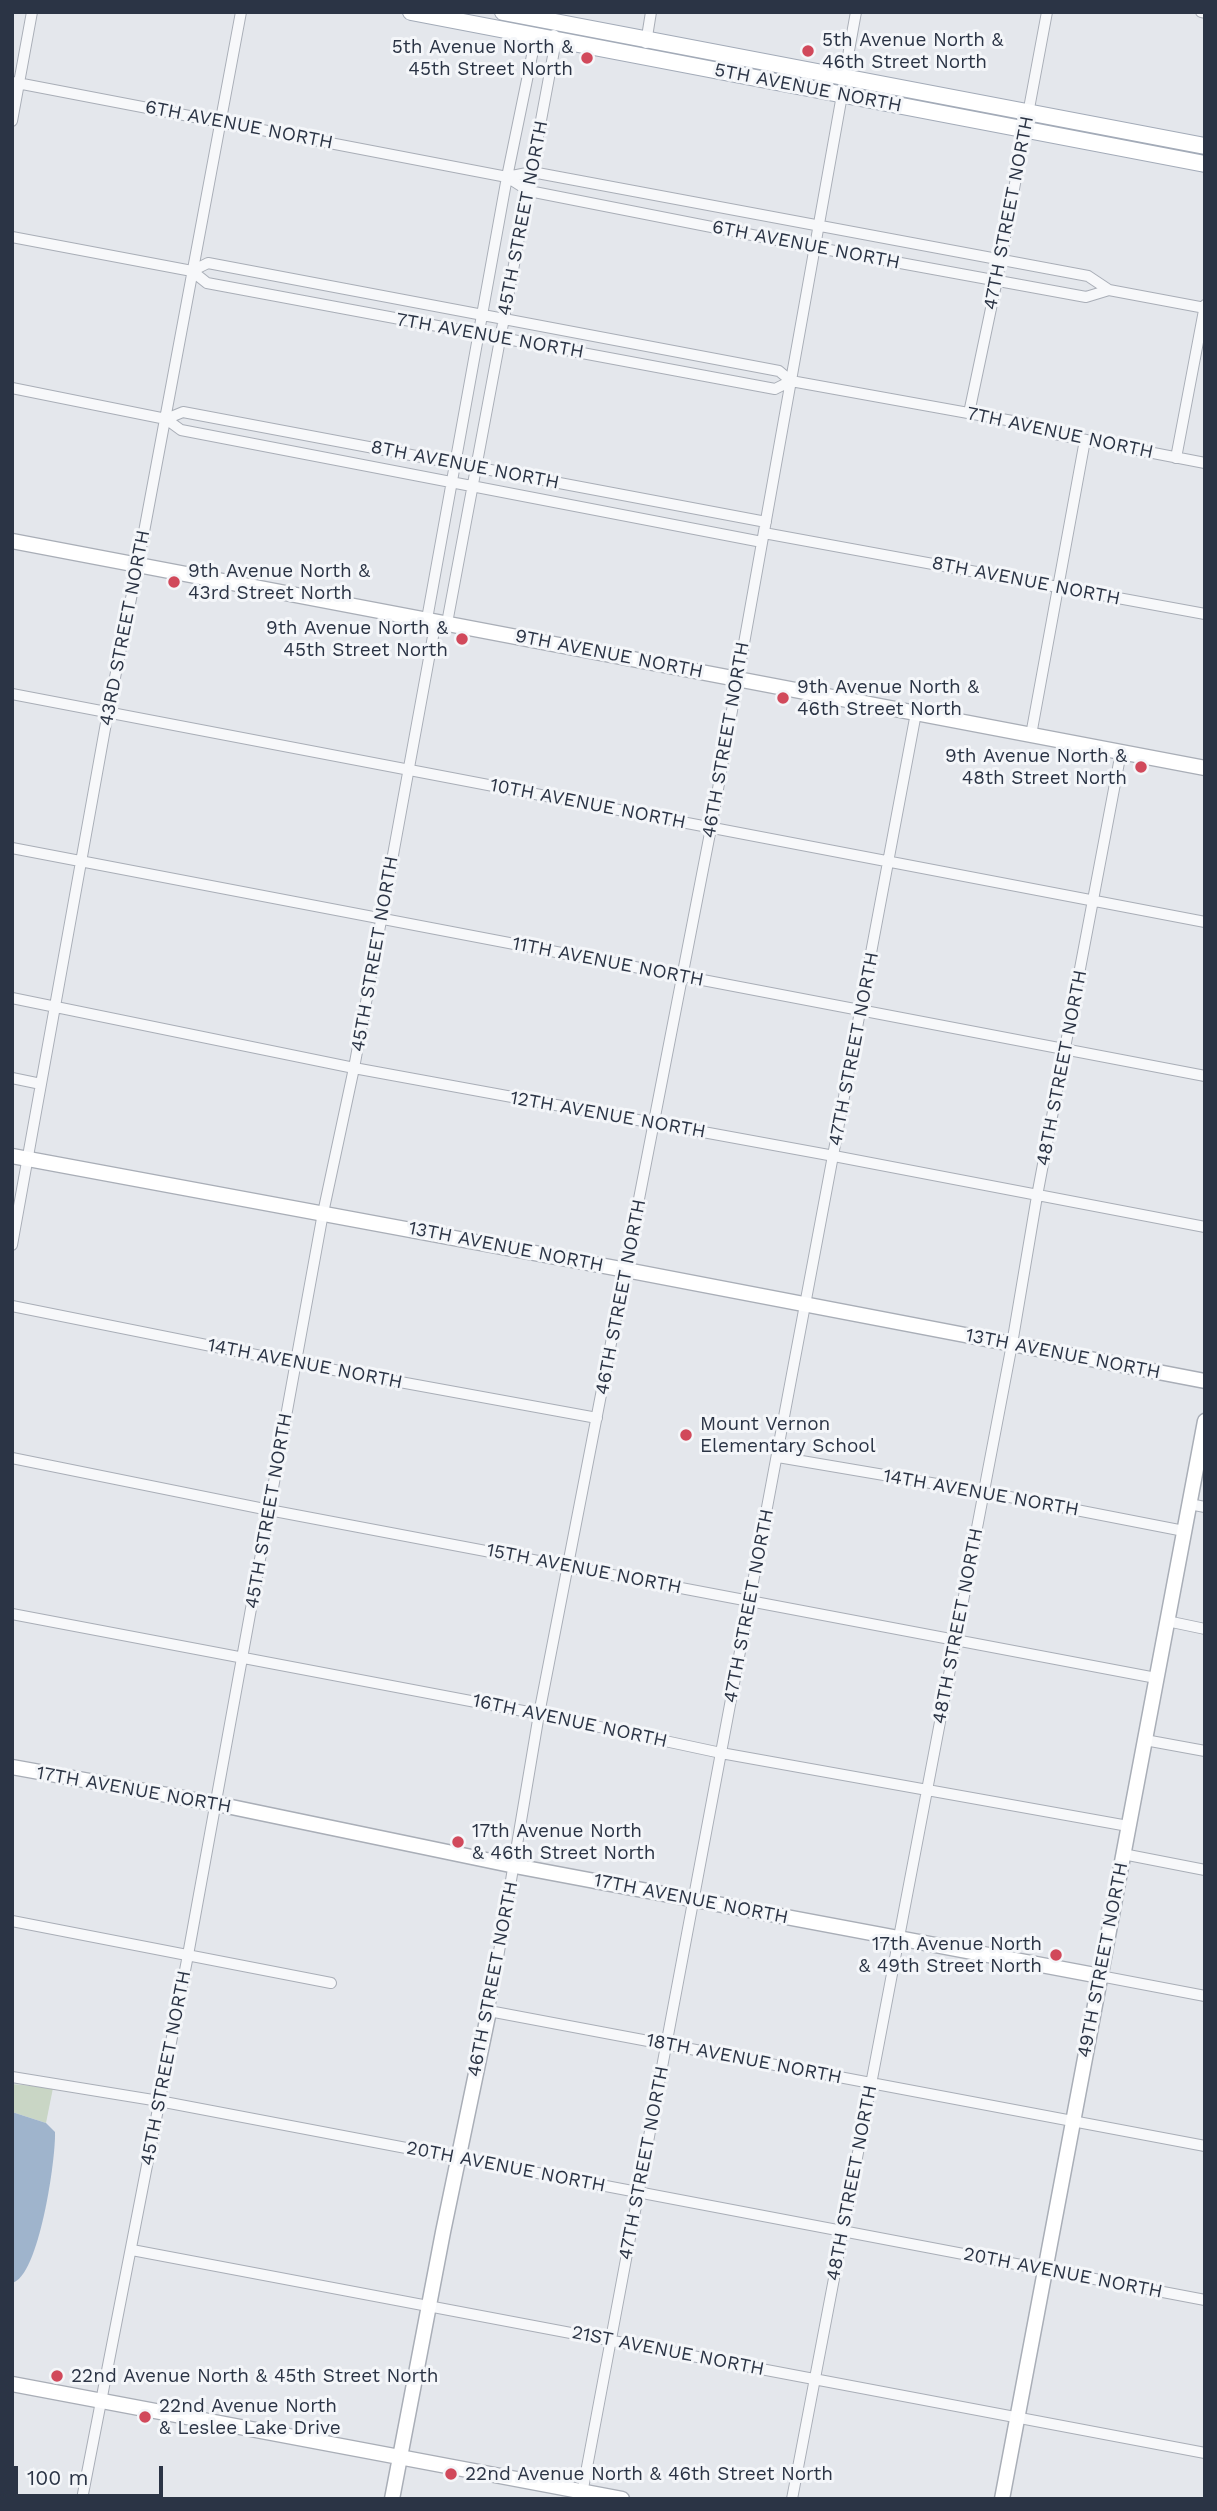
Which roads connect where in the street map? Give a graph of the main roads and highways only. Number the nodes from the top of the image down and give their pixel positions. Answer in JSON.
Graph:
{"nodes":[{"id":1,"x":411,"y":12,"type":"edge"},
{"id":2,"x":503,"y":12,"type":"edge"},
{"id":3,"x":448,"y":16,"type":"edge"},
{"id":4,"x":1205,"y":146,"type":"edge"},
{"id":5,"x":1205,"y":164,"type":"edge"}],
"edges":[{"from":1,"to":3,"type":"main road","name":"5TH AVENUE NORTH"},
{"from":2,"to":4,"type":"main road","name":"5TH AVENUE NORTH"},
{"from":3,"to":5,"type":"main road","name":"5TH AVENUE NORTH"}]}
